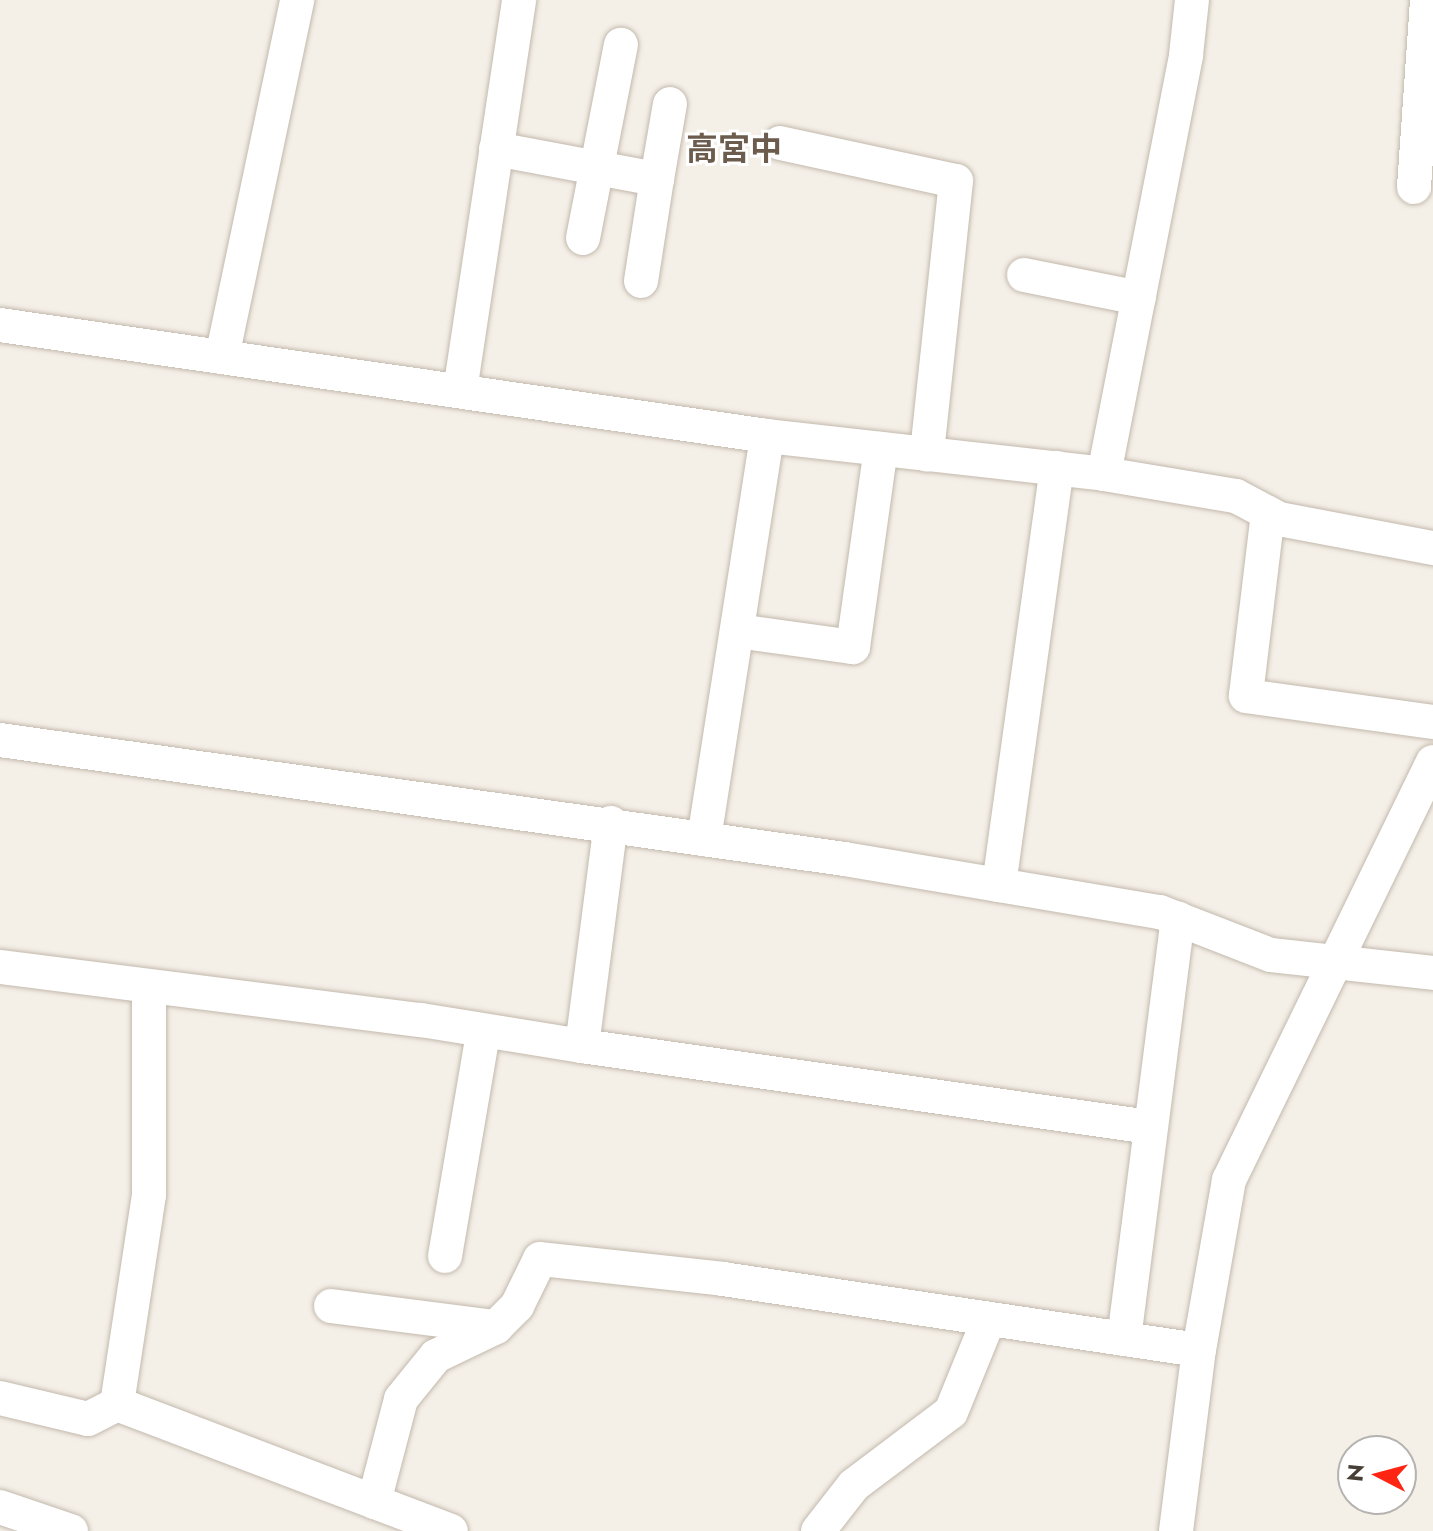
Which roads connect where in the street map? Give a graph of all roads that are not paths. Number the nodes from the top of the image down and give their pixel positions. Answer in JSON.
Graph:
{"nodes":[{"id":1,"x":297,"y":0,"type":"edge"},
{"id":2,"x":519,"y":0,"type":"edge"},
{"id":3,"x":1192,"y":0,"type":"edge"},
{"id":4,"x":1427,"y":0,"type":"edge"},
{"id":5,"x":621,"y":45,"type":"dead end"},
{"id":6,"x":670,"y":104,"type":"dead end"},
{"id":7,"x":780,"y":143,"type":"dead end"},
{"id":8,"x":496,"y":149,"type":"junction"},
{"id":9,"x":595,"y":168,"type":"junction"},
{"id":10,"x":657,"y":179,"type":"junction"},
{"id":11,"x":1414,"y":187,"type":"dead end"},
{"id":12,"x":583,"y":238,"type":"dead end"},
{"id":13,"x":1024,"y":275,"type":"dead end"},
{"id":14,"x":641,"y":281,"type":"dead end"},
{"id":15,"x":1139,"y":298,"type":"junction"},
{"id":16,"x":0,"y":325,"type":"edge"},
{"id":17,"x":222,"y":357,"type":"junction"},
{"id":18,"x":460,"y":391,"type":"junction"},
{"id":19,"x":767,"y":436,"type":"junction"},
{"id":20,"x":881,"y":449,"type":"junction"},
{"id":21,"x":927,"y":454,"type":"junction"},
{"id":22,"x":1057,"y":468,"type":"junction"},
{"id":23,"x":1104,"y":474,"type":"junction"},
{"id":24,"x":1268,"y":513,"type":"junction"},
{"id":25,"x":1433,"y":548,"type":"edge"},
{"id":26,"x":737,"y":631,"type":"junction"},
{"id":27,"x":1433,"y":722,"type":"edge"},
{"id":28,"x":0,"y":740,"type":"edge"},
{"id":29,"x":1433,"y":762,"type":"edge"},
{"id":30,"x":611,"y":823,"type":"junction"},
{"id":31,"x":704,"y":839,"type":"junction"},
{"id":32,"x":999,"y":885,"type":"junction"},
{"id":33,"x":1178,"y":918,"type":"junction"},
{"id":34,"x":1338,"y":962,"type":"junction"},
{"id":35,"x":0,"y":967,"type":"edge"},
{"id":36,"x":1433,"y":973,"type":"edge"},
{"id":37,"x":149,"y":987,"type":"junction"},
{"id":38,"x":483,"y":1034,"type":"junction"},
{"id":39,"x":582,"y":1046,"type":"junction"},
{"id":40,"x":1150,"y":1127,"type":"junction"},
{"id":41,"x":445,"y":1256,"type":"dead end"},
{"id":42,"x":331,"y":1306,"type":"dead end"},
{"id":43,"x":989,"y":1319,"type":"junction"},
{"id":44,"x":496,"y":1327,"type":"junction"},
{"id":45,"x":1124,"y":1339,"type":"junction"},
{"id":46,"x":1199,"y":1350,"type":"junction"},
{"id":47,"x":0,"y":1398,"type":"edge"},
{"id":48,"x":117,"y":1404,"type":"junction"},
{"id":49,"x":374,"y":1502,"type":"junction"},
{"id":50,"x":0,"y":1510,"type":"edge"},
{"id":51,"x":11,"y":1531,"type":"edge"},
{"id":52,"x":71,"y":1531,"type":"edge"},
{"id":53,"x":451,"y":1531,"type":"edge"},
{"id":54,"x":818,"y":1531,"type":"edge"},
{"id":55,"x":1176,"y":1531,"type":"edge"}],
"edges":[{"from":1,"to":17,"type":"street"},
{"from":2,"to":8,"type":"street"},
{"from":3,"to":15,"type":"street"},
{"from":4,"to":11,"type":"street"},
{"from":5,"to":9,"type":"street"},
{"from":6,"to":10,"type":"street"},
{"from":7,"to":21,"type":"street"},
{"from":8,"to":9,"type":"street"},
{"from":8,"to":18,"type":"street"},
{"from":9,"to":10,"type":"street"},
{"from":9,"to":12,"type":"street"},
{"from":10,"to":14,"type":"street"},
{"from":13,"to":15,"type":"street"},
{"from":15,"to":23,"type":"street"},
{"from":16,"to":17,"type":"street"},
{"from":17,"to":18,"type":"street"},
{"from":18,"to":19,"type":"street"},
{"from":19,"to":20,"type":"street"},
{"from":19,"to":26,"type":"street"},
{"from":20,"to":21,"type":"street"},
{"from":20,"to":26,"type":"street"},
{"from":21,"to":22,"type":"street"},
{"from":22,"to":23,"type":"street"},
{"from":22,"to":32,"type":"street"},
{"from":23,"to":24,"type":"street"},
{"from":24,"to":25,"type":"street"},
{"from":24,"to":27,"type":"street"},
{"from":26,"to":31,"type":"street"},
{"from":28,"to":30,"type":"street"},
{"from":29,"to":34,"type":"street"},
{"from":30,"to":31,"type":"street"},
{"from":30,"to":39,"type":"street"},
{"from":31,"to":32,"type":"street"},
{"from":32,"to":33,"type":"street"},
{"from":33,"to":34,"type":"street"},
{"from":33,"to":40,"type":"street"},
{"from":34,"to":36,"type":"street"},
{"from":34,"to":46,"type":"street"},
{"from":35,"to":37,"type":"street"},
{"from":37,"to":38,"type":"street"},
{"from":37,"to":48,"type":"street"},
{"from":38,"to":39,"type":"street"},
{"from":38,"to":41,"type":"street"},
{"from":39,"to":40,"type":"street"},
{"from":40,"to":45,"type":"street"},
{"from":42,"to":44,"type":"street"},
{"from":43,"to":44,"type":"street"},
{"from":43,"to":45,"type":"street"},
{"from":43,"to":54,"type":"street"},
{"from":44,"to":49,"type":"street"},
{"from":45,"to":46,"type":"street"},
{"from":46,"to":55,"type":"street"},
{"from":47,"to":48,"type":"street"},
{"from":48,"to":49,"type":"street"},
{"from":49,"to":53,"type":"street"},
{"from":50,"to":51,"type":"street"},
{"from":50,"to":52,"type":"street"}]}
